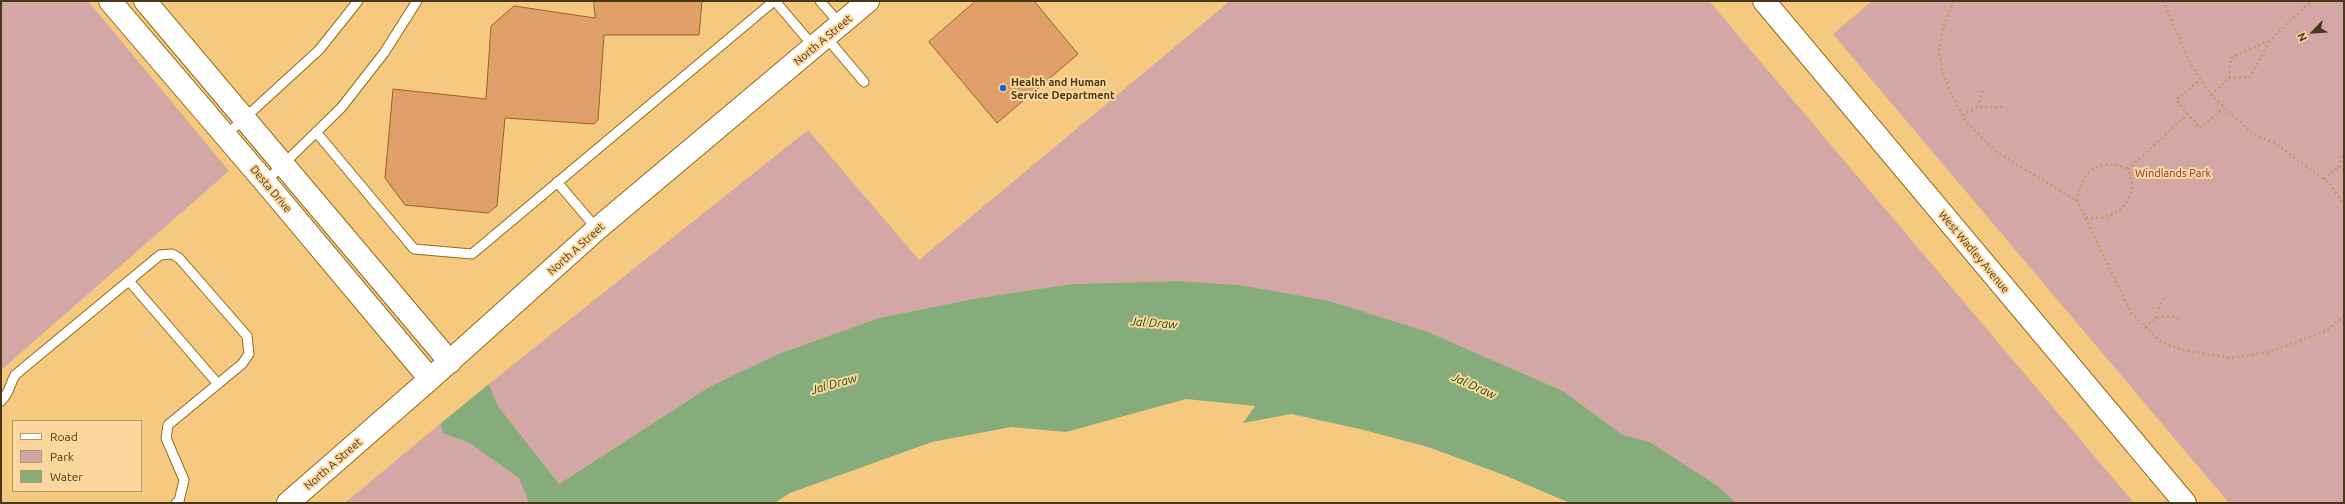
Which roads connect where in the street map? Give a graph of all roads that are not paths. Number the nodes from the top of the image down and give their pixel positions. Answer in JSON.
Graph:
{"nodes":[{"id":1,"x":110,"y":1,"type":"edge"},
{"id":2,"x":145,"y":1,"type":"edge"},
{"id":3,"x":358,"y":1,"type":"edge"},
{"id":4,"x":417,"y":1,"type":"edge"},
{"id":5,"x":774,"y":1,"type":"edge"},
{"id":6,"x":820,"y":1,"type":"edge"},
{"id":7,"x":868,"y":1,"type":"edge"},
{"id":8,"x":1764,"y":1,"type":"edge"},
{"id":9,"x":827,"y":36,"type":"junction"},
{"id":10,"x":864,"y":82,"type":"dead end"},
{"id":11,"x":245,"y":119,"type":"junction"},
{"id":12,"x":316,"y":132,"type":"junction"},
{"id":13,"x":225,"y":136,"type":"junction"},
{"id":14,"x":283,"y":165,"type":"junction"},
{"id":15,"x":266,"y":182,"type":"junction"},
{"id":16,"x":557,"y":182,"type":"junction"},
{"id":17,"x":597,"y":229,"type":"junction"},
{"id":18,"x":129,"y":281,"type":"junction"},
{"id":19,"x":450,"y":362,"type":"junction"},
{"id":20,"x":430,"y":380,"type":"junction"},
{"id":21,"x":218,"y":384,"type":"junction"},
{"id":22,"x":1,"y":401,"type":"edge"},
{"id":23,"x":176,"y":503,"type":"edge"},
{"id":24,"x":288,"y":503,"type":"edge"},
{"id":25,"x":2185,"y":503,"type":"edge"}],
"edges":[{"from":1,"to":13,"type":"main road","name":"Desta Drive"},
{"from":2,"to":11,"type":"main road"},
{"from":3,"to":11,"type":"lane"},
{"from":4,"to":12,"type":"lane"},
{"from":5,"to":9,"type":"lane"},
{"from":5,"to":16,"type":"lane"},
{"from":6,"to":9,"type":"lane"},
{"from":7,"to":9,"type":"main road","name":"North A Street"},
{"from":8,"to":25,"type":"main road","name":"West Wadley Avenue"},
{"from":9,"to":10,"type":"lane"},
{"from":9,"to":17,"type":"main road","name":"North A Street"},
{"from":11,"to":13,"type":"lane"},
{"from":11,"to":14,"type":"main road"},
{"from":12,"to":14,"type":"lane"},
{"from":12,"to":16,"type":"lane"},
{"from":13,"to":15,"type":"main road","name":"Desta Drive"},
{"from":14,"to":15,"type":"lane"},
{"from":14,"to":19,"type":"main road"},
{"from":15,"to":20,"type":"main road","name":"Desta Drive"},
{"from":16,"to":17,"type":"lane"},
{"from":17,"to":19,"type":"main road","name":"North A Street"},
{"from":18,"to":21,"type":"lane"},
{"from":18,"to":21,"type":"lane"},
{"from":18,"to":22,"type":"lane"},
{"from":19,"to":20,"type":"main road","name":"North A Street"},
{"from":20,"to":24,"type":"main road","name":"North A Street"},
{"from":21,"to":23,"type":"lane"}]}
